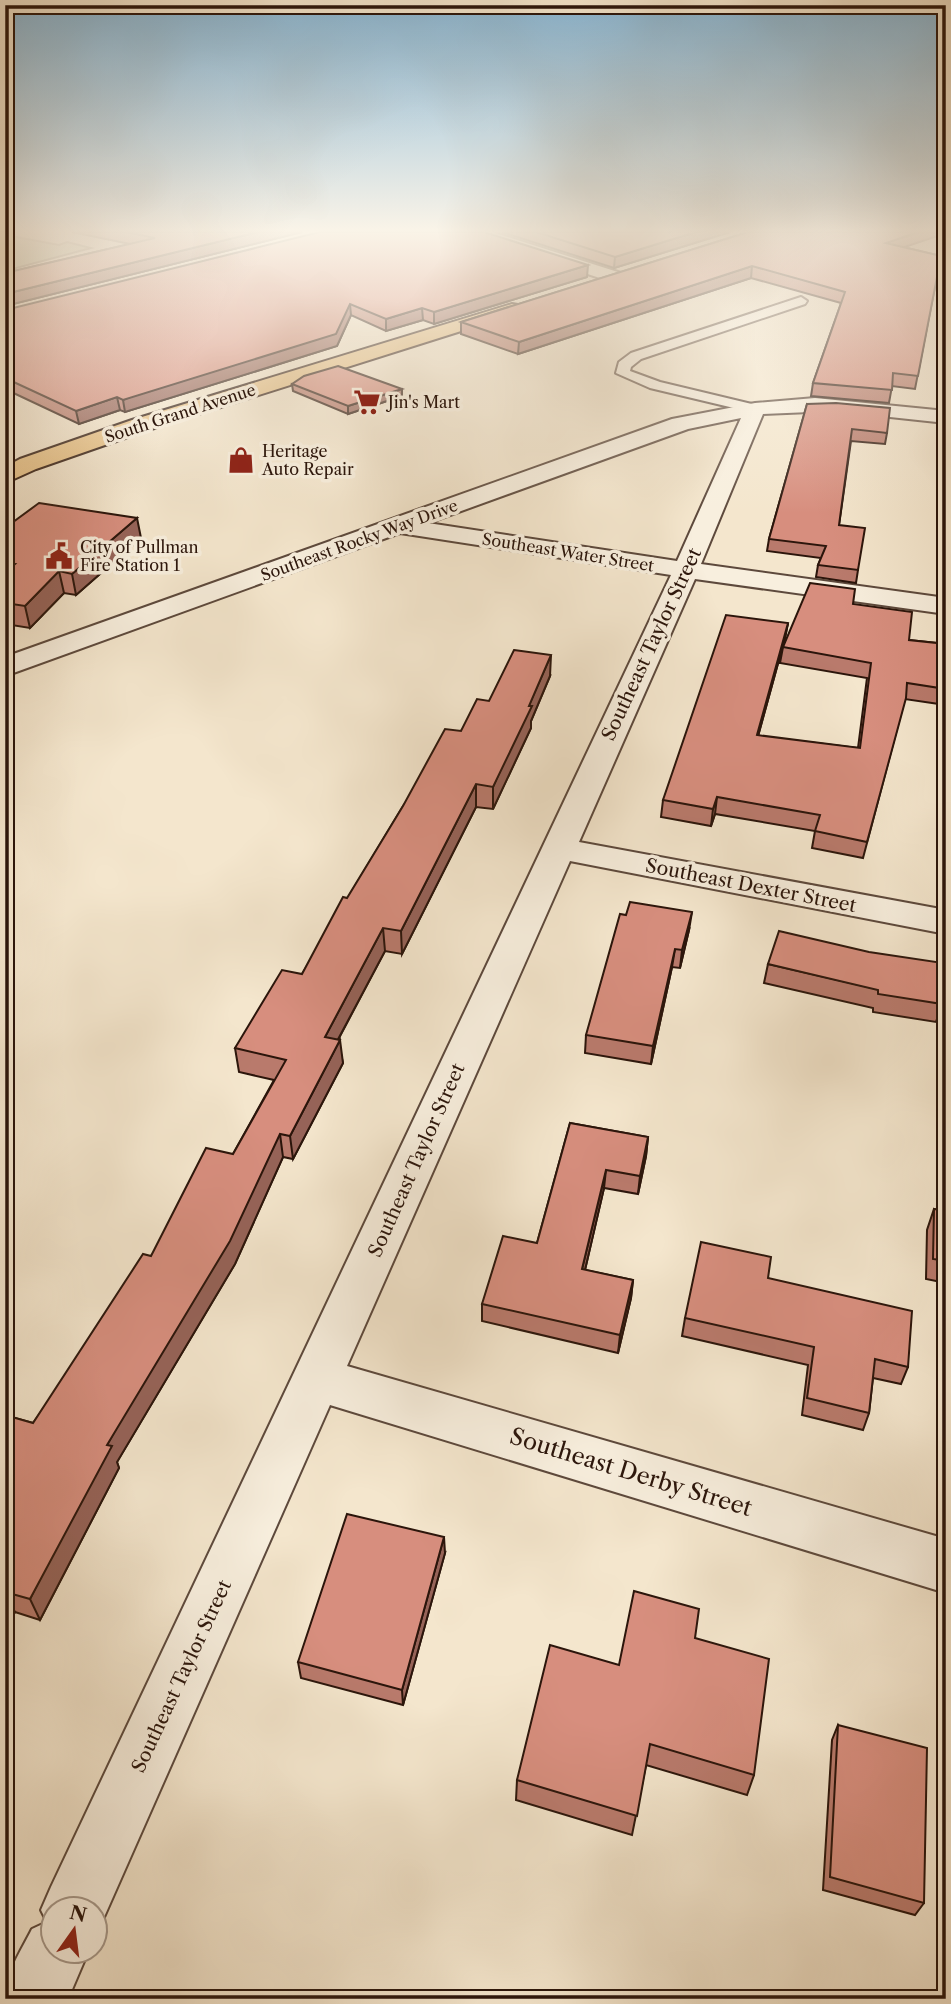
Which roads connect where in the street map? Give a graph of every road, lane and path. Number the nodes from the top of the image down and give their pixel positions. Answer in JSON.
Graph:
{"nodes":[{"id":1,"x":457,"y":326,"type":"edge"},
{"id":2,"x":726,"y":326,"type":"edge"},
{"id":3,"x":755,"y":409,"type":"junction"},
{"id":4,"x":946,"y":417,"type":"edge"},
{"id":5,"x":5,"y":475,"type":"edge"},
{"id":6,"x":399,"y":526,"type":"junction"},
{"id":7,"x":685,"y":570,"type":"junction"},
{"id":8,"x":946,"y":606,"type":"edge"},
{"id":9,"x":5,"y":667,"type":"edge"},
{"id":10,"x":557,"y":848,"type":"junction"},
{"id":11,"x":946,"y":922,"type":"edge"},
{"id":12,"x":316,"y":1379,"type":"junction"},
{"id":13,"x":946,"y":1566,"type":"edge"},
{"id":14,"x":80,"y":1896,"type":"edge"},
{"id":15,"x":48,"y":1966,"type":"edge"},
{"id":16,"x":33,"y":1999,"type":"edge"}],
"edges":[{"from":1,"to":5,"type":"main road","name":"South Grand Avenue"},
{"from":2,"to":3,"type":"lane"},
{"from":3,"to":4,"type":"street","name":"Southeast Rocky Way Drive"},
{"from":3,"to":6,"type":"street","name":"Southeast Rocky Way Drive"},
{"from":3,"to":7,"type":"street","name":"Southeast Taylor Street"},
{"from":6,"to":7,"type":"street","name":"Southeast Water Street"},
{"from":6,"to":9,"type":"street","name":"Southeast Rocky Way Drive"},
{"from":7,"to":8,"type":"street","name":"Southeast Water Street"},
{"from":7,"to":10,"type":"street","name":"Southeast Taylor Street"},
{"from":10,"to":11,"type":"street","name":"Southeast Dexter Street"},
{"from":10,"to":12,"type":"street","name":"Southeast Taylor Street"},
{"from":12,"to":13,"type":"street","name":"Southeast Derby Street"},
{"from":12,"to":14,"type":"street","name":"Southeast Taylor Street"},
{"from":15,"to":16,"type":"street"}]}
